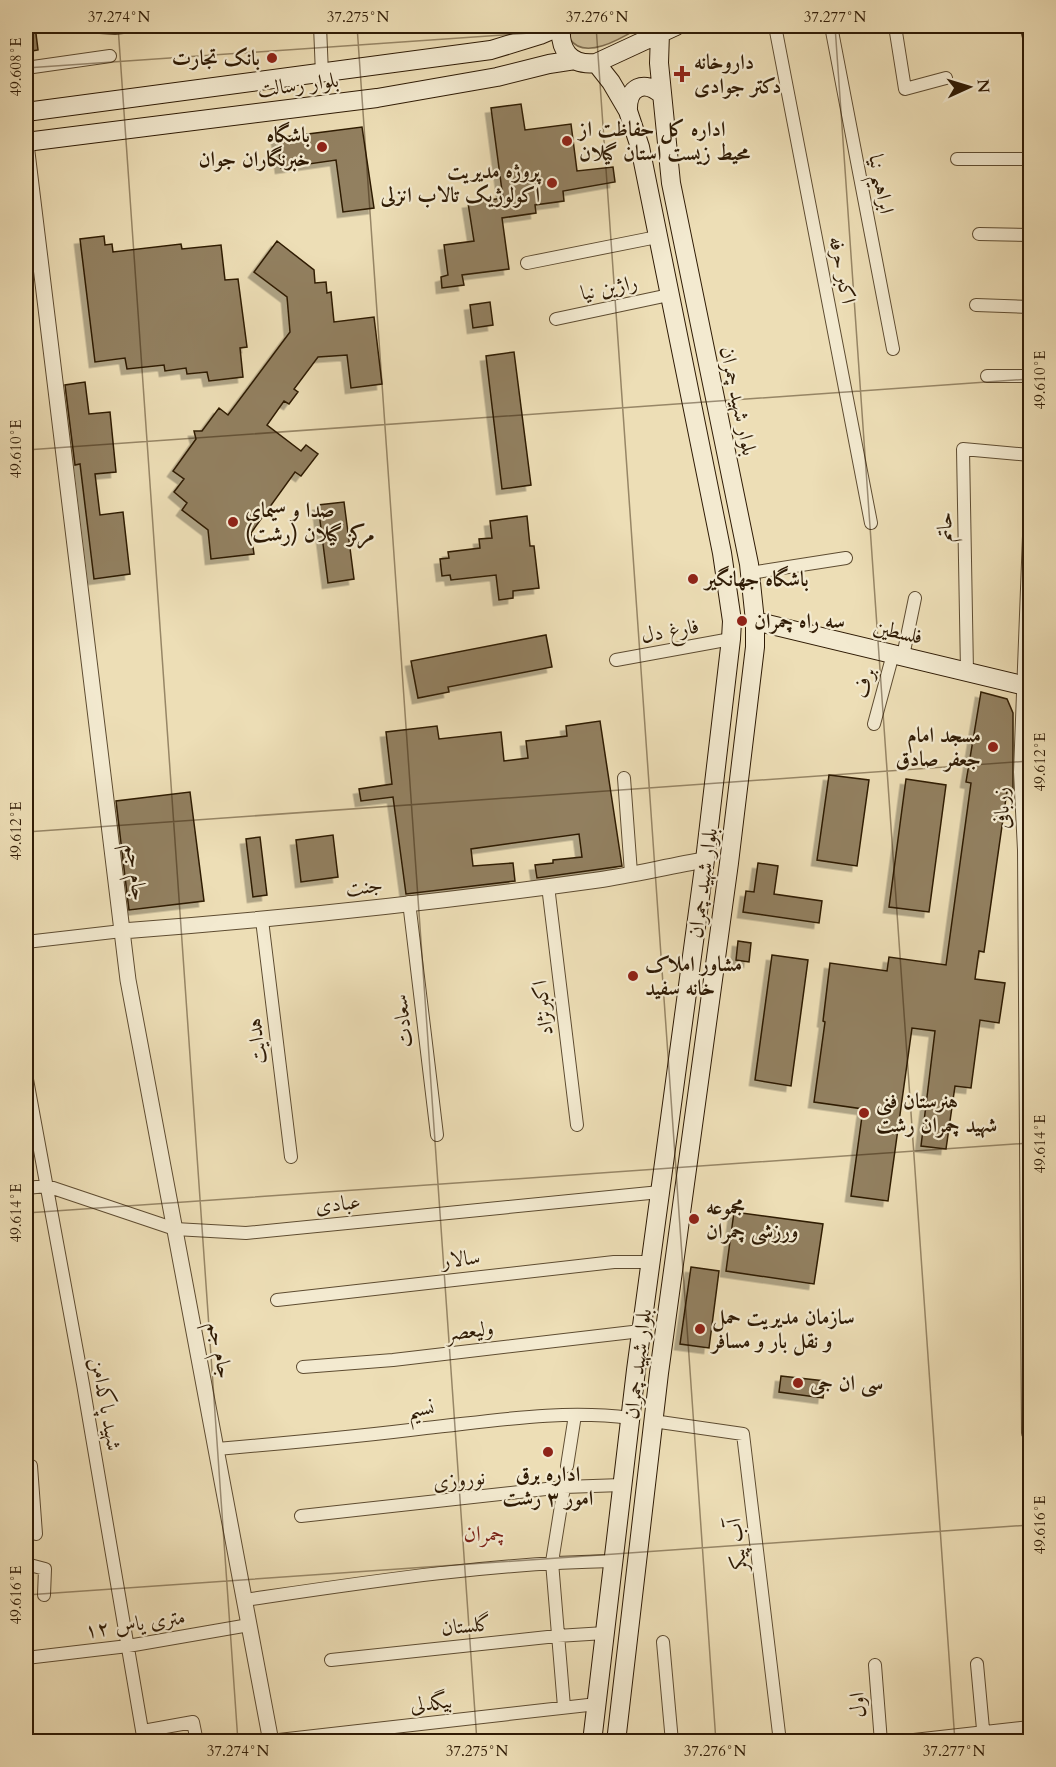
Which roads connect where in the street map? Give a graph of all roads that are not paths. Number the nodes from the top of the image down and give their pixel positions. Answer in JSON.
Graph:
{"nodes":[{"id":1,"x":85,"y":26,"type":"edge"},
{"id":2,"x":131,"y":26,"type":"edge"},
{"id":3,"x":320,"y":26,"type":"edge"},
{"id":4,"x":561,"y":26,"type":"edge"},
{"id":5,"x":775,"y":26,"type":"edge"},
{"id":6,"x":831,"y":26,"type":"edge"},
{"id":7,"x":895,"y":26,"type":"edge"},
{"id":8,"x":1026,"y":26,"type":"edge"},
{"id":9,"x":115,"y":27,"type":"edge"},
{"id":10,"x":668,"y":29,"type":"edge"},
{"id":11,"x":1030,"y":41,"type":"edge"},
{"id":12,"x":491,"y":50,"type":"junction"},
{"id":13,"x":110,"y":56,"type":"dead end"},
{"id":14,"x":574,"y":60,"type":"junction"},
{"id":15,"x":596,"y":63,"type":"junction"},
{"id":16,"x":26,"y":68,"type":"edge"},
{"id":17,"x":322,"y":74,"type":"junction"},
{"id":18,"x":497,"y":77,"type":"junction"},
{"id":19,"x":946,"y":78,"type":"dead end"},
{"id":20,"x":266,"y":81,"type":"junction"},
{"id":21,"x":662,"y":95,"type":"junction"},
{"id":22,"x":628,"y":111,"type":"junction"},
{"id":23,"x":26,"y":112,"type":"edge"},
{"id":24,"x":269,"y":112,"type":"junction"},
{"id":25,"x":26,"y":143,"type":"edge"},
{"id":26,"x":957,"y":159,"type":"dead end"},
{"id":27,"x":1030,"y":159,"type":"edge"},
{"id":28,"x":980,"y":234,"type":"dead end"},
{"id":29,"x":1030,"y":235,"type":"edge"},
{"id":30,"x":657,"y":237,"type":"junction"},
{"id":31,"x":527,"y":263,"type":"dead end"},
{"id":32,"x":669,"y":295,"type":"junction"},
{"id":33,"x":976,"y":305,"type":"dead end"},
{"id":34,"x":1030,"y":307,"type":"edge"},
{"id":35,"x":556,"y":319,"type":"dead end"},
{"id":36,"x":893,"y":349,"type":"dead end"},
{"id":37,"x":987,"y":376,"type":"dead end"},
{"id":38,"x":1030,"y":376,"type":"edge"},
{"id":39,"x":1030,"y":455,"type":"edge"},
{"id":40,"x":1030,"y":510,"type":"edge"},
{"id":41,"x":871,"y":523,"type":"dead end"},
{"id":42,"x":1030,"y":536,"type":"edge"},
{"id":43,"x":846,"y":558,"type":"dead end"},
{"id":44,"x":750,"y":573,"type":"junction"},
{"id":45,"x":915,"y":597,"type":"dead end"},
{"id":46,"x":755,"y":621,"type":"junction"},
{"id":47,"x":731,"y":639,"type":"junction"},
{"id":48,"x":898,"y":655,"type":"junction"},
{"id":49,"x":616,"y":660,"type":"dead end"},
{"id":50,"x":967,"y":671,"type":"junction"},
{"id":51,"x":1029,"y":684,"type":"edge"},
{"id":52,"x":874,"y":724,"type":"dead end"},
{"id":53,"x":624,"y":778,"type":"dead end"},
{"id":54,"x":1027,"y":852,"type":"edge"},
{"id":55,"x":705,"y":860,"type":"junction"},
{"id":56,"x":729,"y":862,"type":"junction"},
{"id":57,"x":631,"y":873,"type":"junction"},
{"id":58,"x":548,"y":886,"type":"junction"},
{"id":59,"x":409,"y":903,"type":"junction"},
{"id":60,"x":262,"y":920,"type":"junction"},
{"id":61,"x":123,"y":931,"type":"junction"},
{"id":62,"x":694,"y":940,"type":"junction"},
{"id":63,"x":26,"y":942,"type":"edge"},
{"id":64,"x":718,"y":943,"type":"junction"},
{"id":65,"x":26,"y":1074,"type":"edge"},
{"id":66,"x":577,"y":1125,"type":"dead end"},
{"id":67,"x":437,"y":1135,"type":"dead end"},
{"id":68,"x":291,"y":1157,"type":"dead end"},
{"id":69,"x":47,"y":1186,"type":"junction"},
{"id":70,"x":26,"y":1188,"type":"edge"},
{"id":71,"x":660,"y":1192,"type":"junction"},
{"id":72,"x":175,"y":1229,"type":"junction"},
{"id":73,"x":650,"y":1262,"type":"junction"},
{"id":74,"x":277,"y":1300,"type":"dead end"},
{"id":75,"x":641,"y":1331,"type":"junction"},
{"id":76,"x":664,"y":1334,"type":"junction"},
{"id":77,"x":303,"y":1367,"type":"dead end"},
{"id":78,"x":636,"y":1370,"type":"junction"},
{"id":79,"x":659,"y":1373,"type":"junction"},
{"id":80,"x":575,"y":1414,"type":"junction"},
{"id":81,"x":630,"y":1418,"type":"junction"},
{"id":82,"x":653,"y":1421,"type":"junction"},
{"id":83,"x":1028,"y":1433,"type":"dead end"},
{"id":84,"x":217,"y":1449,"type":"junction"},
{"id":85,"x":26,"y":1466,"type":"edge"},
{"id":86,"x":567,"y":1466,"type":"dead end"},
{"id":87,"x":622,"y":1485,"type":"junction"},
{"id":88,"x":564,"y":1487,"type":"junction"},
{"id":89,"x":301,"y":1516,"type":"dead end"},
{"id":90,"x":36,"y":1534,"type":"dead end"},
{"id":91,"x":613,"y":1561,"type":"junction"},
{"id":92,"x":552,"y":1562,"type":"junction"},
{"id":93,"x":26,"y":1564,"type":"edge"},
{"id":94,"x":44,"y":1595,"type":"dead end"},
{"id":95,"x":245,"y":1600,"type":"junction"},
{"id":96,"x":249,"y":1625,"type":"junction"},
{"id":97,"x":605,"y":1633,"type":"junction"},
{"id":98,"x":557,"y":1636,"type":"junction"},
{"id":99,"x":663,"y":1642,"type":"dead end"},
{"id":100,"x":128,"y":1646,"type":"junction"},
{"id":101,"x":26,"y":1658,"type":"edge"},
{"id":102,"x":331,"y":1660,"type":"dead end"},
{"id":103,"x":977,"y":1664,"type":"dead end"},
{"id":104,"x":875,"y":1665,"type":"dead end"},
{"id":105,"x":597,"y":1704,"type":"junction"},
{"id":106,"x":564,"y":1707,"type":"junction"},
{"id":107,"x":1030,"y":1727,"type":"edge"},
{"id":108,"x":144,"y":1736,"type":"edge"},
{"id":109,"x":984,"y":1737,"type":"edge"},
{"id":110,"x":271,"y":1741,"type":"edge"},
{"id":111,"x":197,"y":1742,"type":"edge"},
{"id":112,"x":592,"y":1742,"type":"edge"},
{"id":113,"x":616,"y":1742,"type":"edge"},
{"id":114,"x":672,"y":1742,"type":"edge"},
{"id":115,"x":780,"y":1742,"type":"edge"},
{"id":116,"x":881,"y":1742,"type":"edge"},
{"id":117,"x":896,"y":1742,"type":"edge"}],
"edges":[{"from":1,"to":9,"type":"street"},
{"from":2,"to":9,"type":"street"},
{"from":3,"to":17,"type":"street"},
{"from":4,"to":12,"type":"main road","name":"بلوار رسالت"},
{"from":4,"to":14,"type":"main road"},
{"from":5,"to":41,"type":"street","name":"اکبر حرفه"},
{"from":6,"to":36,"type":"street","name":"ابراهیم نیا"},
{"from":7,"to":19,"type":"street"},
{"from":8,"to":11,"type":"street"},
{"from":10,"to":15,"type":"main road"},
{"from":10,"to":21,"type":"main road","name":"بلوار شهید چمران"},
{"from":12,"to":17,"type":"main road","name":"بلوار رسالت"},
{"from":12,"to":18,"type":"main road"},
{"from":13,"to":16,"type":"street"},
{"from":14,"to":15,"type":"main road","name":"بلوار رسالت"},
{"from":14,"to":18,"type":"main road","name":"بلوار رسالت"},
{"from":15,"to":22,"type":"main road","name":"بلوار شهید چمران"},
{"from":17,"to":20,"type":"main road","name":"بلوار رسالت"},
{"from":18,"to":24,"type":"main road","name":"بلوار رسالت"},
{"from":20,"to":23,"type":"main road","name":"بلوار رسالت"},
{"from":20,"to":24,"type":"main road"},
{"from":21,"to":22,"type":"main road"},
{"from":21,"to":44,"type":"main road","name":"بلوار شهید چمران"},
{"from":22,"to":30,"type":"main road","name":"بلوار شهید چمران"},
{"from":24,"to":25,"type":"main road","name":"بلوار رسالت"},
{"from":25,"to":61,"type":"street","name":"جام جم"},
{"from":26,"to":27,"type":"street"},
{"from":28,"to":29,"type":"street"},
{"from":30,"to":31,"type":"street"},
{"from":30,"to":32,"type":"main road","name":"بلوار شهید چمران"},
{"from":32,"to":35,"type":"street","name":"راژین نیا"},
{"from":32,"to":47,"type":"main road","name":"بلوار شهید چمران"},
{"from":33,"to":34,"type":"street"},
{"from":37,"to":38,"type":"street"},
{"from":39,"to":50,"type":"street","name":"حاتم"},
{"from":40,"to":42,"type":"street","name":"زربافی"},
{"from":42,"to":51,"type":"street","name":"زربافی"},
{"from":43,"to":44,"type":"street"},
{"from":44,"to":46,"type":"main road","name":"بلوار شهید چمران"},
{"from":45,"to":48,"type":"street","name":"برف"},
{"from":46,"to":48,"type":"main road","name":"فلسطین"},
{"from":46,"to":56,"type":"main road","name":"بلوار شهید چمران"},
{"from":47,"to":49,"type":"street","name":"فارغ دل"},
{"from":47,"to":55,"type":"main road","name":"بلوار شهید چمران"},
{"from":48,"to":50,"type":"main road","name":"فلسطین"},
{"from":48,"to":52,"type":"street","name":"برف"},
{"from":50,"to":51,"type":"main road","name":"فلسطین"},
{"from":51,"to":54,"type":"street","name":"زربافی"},
{"from":53,"to":57,"type":"street"},
{"from":54,"to":83,"type":"street","name":"زربافی"},
{"from":55,"to":56,"type":"main road"},
{"from":55,"to":57,"type":"street","name":"جنت"},
{"from":55,"to":62,"type":"main road","name":"بلوار شهید چمران"},
{"from":56,"to":64,"type":"main road","name":"بلوار شهید چمران"},
{"from":57,"to":58,"type":"street","name":"جنت"},
{"from":58,"to":59,"type":"street","name":"جنت"},
{"from":58,"to":66,"type":"street","name":"اکبرنژاد"},
{"from":59,"to":60,"type":"street","name":"جنت"},
{"from":59,"to":67,"type":"street","name":"سعادت"},
{"from":60,"to":61,"type":"street","name":"جنت"},
{"from":60,"to":68,"type":"street","name":"هدایت"},
{"from":61,"to":63,"type":"street","name":"جنت"},
{"from":61,"to":72,"type":"street","name":"جام جم"},
{"from":62,"to":64,"type":"main road"},
{"from":62,"to":71,"type":"main road","name":"بلوار شهید چمران"},
{"from":64,"to":76,"type":"main road","name":"بلوار شهید چمران"},
{"from":65,"to":69,"type":"street","name":"شهید پاکدامن"},
{"from":69,"to":70,"type":"street","name":"عبادی"},
{"from":69,"to":72,"type":"street","name":"عبادی"},
{"from":69,"to":100,"type":"street","name":"شهید پاکدامن"},
{"from":71,"to":72,"type":"street","name":"عبادی"},
{"from":71,"to":73,"type":"main road","name":"بلوار شهید چمران"},
{"from":72,"to":84,"type":"street","name":"جام جم"},
{"from":73,"to":74,"type":"street","name":"سالار"},
{"from":73,"to":75,"type":"main road","name":"بلوار شهید چمران"},
{"from":75,"to":76,"type":"main road"},
{"from":75,"to":77,"type":"street","name":"ولیعصر"},
{"from":75,"to":78,"type":"main road","name":"بلوار شهید چمران"},
{"from":76,"to":79,"type":"main road","name":"بلوار شهید چمران"},
{"from":78,"to":79,"type":"main road"},
{"from":78,"to":81,"type":"main road","name":"بلوار شهید چمران"},
{"from":79,"to":82,"type":"main road","name":"بلوار شهید چمران"},
{"from":80,"to":81,"type":"street","name":"نسیم"},
{"from":80,"to":84,"type":"street","name":"نسیم"},
{"from":80,"to":86,"type":"street"},
{"from":81,"to":82,"type":"main road"},
{"from":81,"to":87,"type":"main road","name":"بلوار شهید چمران"},
{"from":82,"to":113,"type":"main road","name":"بلوار شهید چمران"},
{"from":82,"to":115,"type":"street","name":"آب پیکر"},
{"from":84,"to":95,"type":"street","name":"جام جم"},
{"from":85,"to":90,"type":"street"},
{"from":87,"to":88,"type":"street","name":"نوروزی"},
{"from":87,"to":91,"type":"main road","name":"بلوار شهید چمران"},
{"from":88,"to":89,"type":"street","name":"نوروزی"},
{"from":88,"to":92,"type":"street"},
{"from":91,"to":92,"type":"street"},
{"from":91,"to":97,"type":"main road","name":"بلوار شهید چمران"},
{"from":92,"to":95,"type":"street"},
{"from":92,"to":98,"type":"street"},
{"from":93,"to":94,"type":"street"},
{"from":95,"to":96,"type":"street","name":"جام جم"},
{"from":96,"to":100,"type":"street","name":"۱۲ متری یاس"},
{"from":96,"to":110,"type":"street","name":"جام جم"},
{"from":97,"to":98,"type":"street","name":"گلستان"},
{"from":97,"to":105,"type":"main road","name":"بلوار شهید چمران"},
{"from":98,"to":102,"type":"street","name":"گلستان"},
{"from":98,"to":106,"type":"street"},
{"from":99,"to":114,"type":"street"},
{"from":100,"to":101,"type":"street","name":"۱۲ متری یاس"},
{"from":100,"to":108,"type":"street","name":"شهید پاکدامن"},
{"from":103,"to":109,"type":"street"},
{"from":104,"to":116,"type":"street","name":"اول"},
{"from":105,"to":106,"type":"street","name":"بیگدلی"},
{"from":105,"to":112,"type":"main road","name":"بلوار شهید چمران"},
{"from":106,"to":110,"type":"street","name":"بیگدلی"},
{"from":107,"to":109,"type":"street"},
{"from":108,"to":111,"type":"street"},
{"from":109,"to":117,"type":"street"}]}
